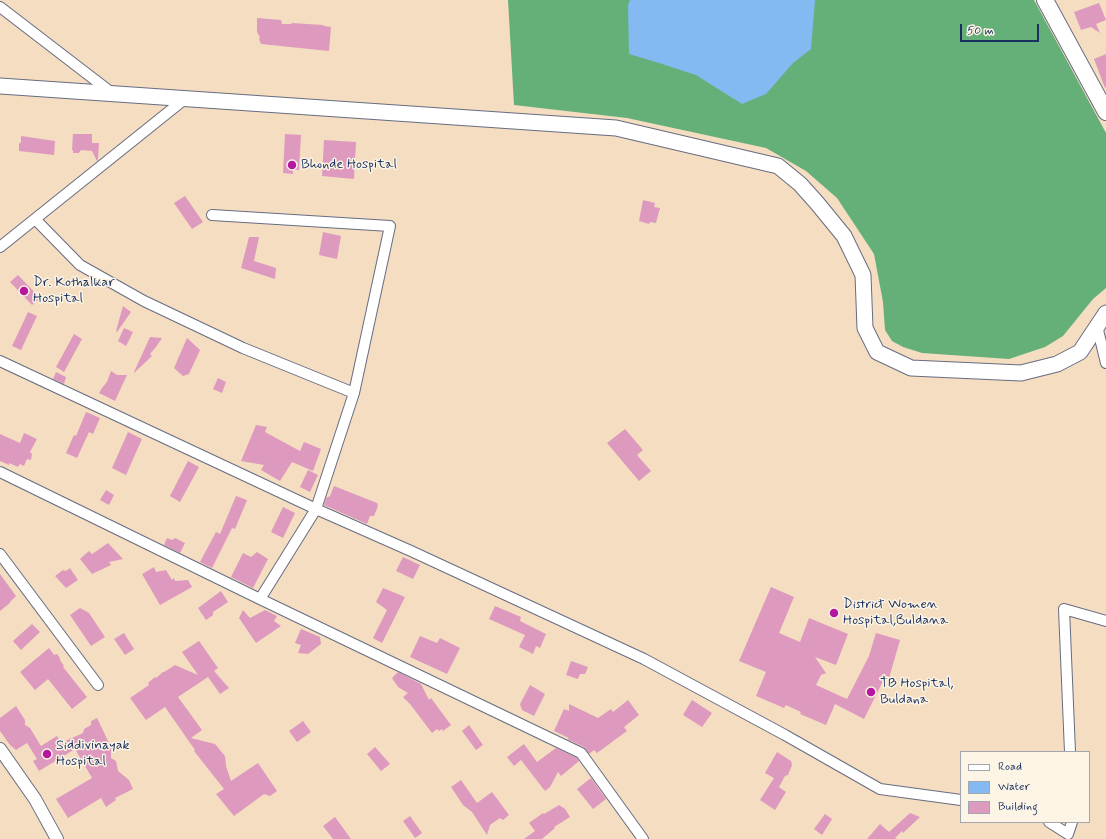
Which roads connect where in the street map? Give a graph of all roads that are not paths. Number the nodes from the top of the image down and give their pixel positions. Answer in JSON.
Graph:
{"nodes":[{"id":1,"x":1045,"y":0,"type":"edge"},
{"id":2,"x":0,"y":7,"type":"edge"},
{"id":3,"x":0,"y":86,"type":"edge"},
{"id":4,"x":112,"y":93,"type":"junction"},
{"id":5,"x":186,"y":98,"type":"junction"},
{"id":6,"x":1106,"y":112,"type":"edge"},
{"id":7,"x":212,"y":215,"type":"dead end"},
{"id":8,"x":35,"y":219,"type":"junction"},
{"id":9,"x":0,"y":247,"type":"edge"},
{"id":10,"x":1106,"y":313,"type":"edge"},
{"id":11,"x":1097,"y":326,"type":"junction"},
{"id":12,"x":0,"y":361,"type":"edge"},
{"id":13,"x":1106,"y":363,"type":"edge"},
{"id":14,"x":354,"y":393,"type":"junction"},
{"id":15,"x":0,"y":472,"type":"edge"},
{"id":16,"x":316,"y":509,"type":"junction"},
{"id":17,"x":0,"y":554,"type":"edge"},
{"id":18,"x":260,"y":599,"type":"junction"},
{"id":19,"x":1106,"y":621,"type":"edge"},
{"id":20,"x":98,"y":685,"type":"dead end"},
{"id":21,"x":0,"y":749,"type":"edge"},
{"id":22,"x":1070,"y":751,"type":"edge"},
{"id":23,"x":960,"y":800,"type":"edge"},
{"id":24,"x":1051,"y":823,"type":"edge"},
{"id":25,"x":1072,"y":823,"type":"edge"},
{"id":26,"x":57,"y":839,"type":"edge"},
{"id":27,"x":643,"y":839,"type":"edge"}],
"edges":[{"from":1,"to":6,"type":"highway"},
{"from":2,"to":4,"type":"street"},
{"from":3,"to":4,"type":"main road"},
{"from":4,"to":5,"type":"main road"},
{"from":5,"to":8,"type":"street"},
{"from":5,"to":11,"type":"main road"},
{"from":7,"to":14,"type":"street"},
{"from":8,"to":9,"type":"street"},
{"from":8,"to":14,"type":"street"},
{"from":10,"to":11,"type":"main road"},
{"from":11,"to":13,"type":"street"},
{"from":12,"to":16,"type":"street"},
{"from":14,"to":16,"type":"street"},
{"from":15,"to":18,"type":"street"},
{"from":16,"to":18,"type":"street"},
{"from":16,"to":23,"type":"street"},
{"from":17,"to":20,"type":"street"},
{"from":18,"to":27,"type":"street"},
{"from":19,"to":22,"type":"street"},
{"from":21,"to":26,"type":"street"},
{"from":24,"to":25,"type":"street"}]}
